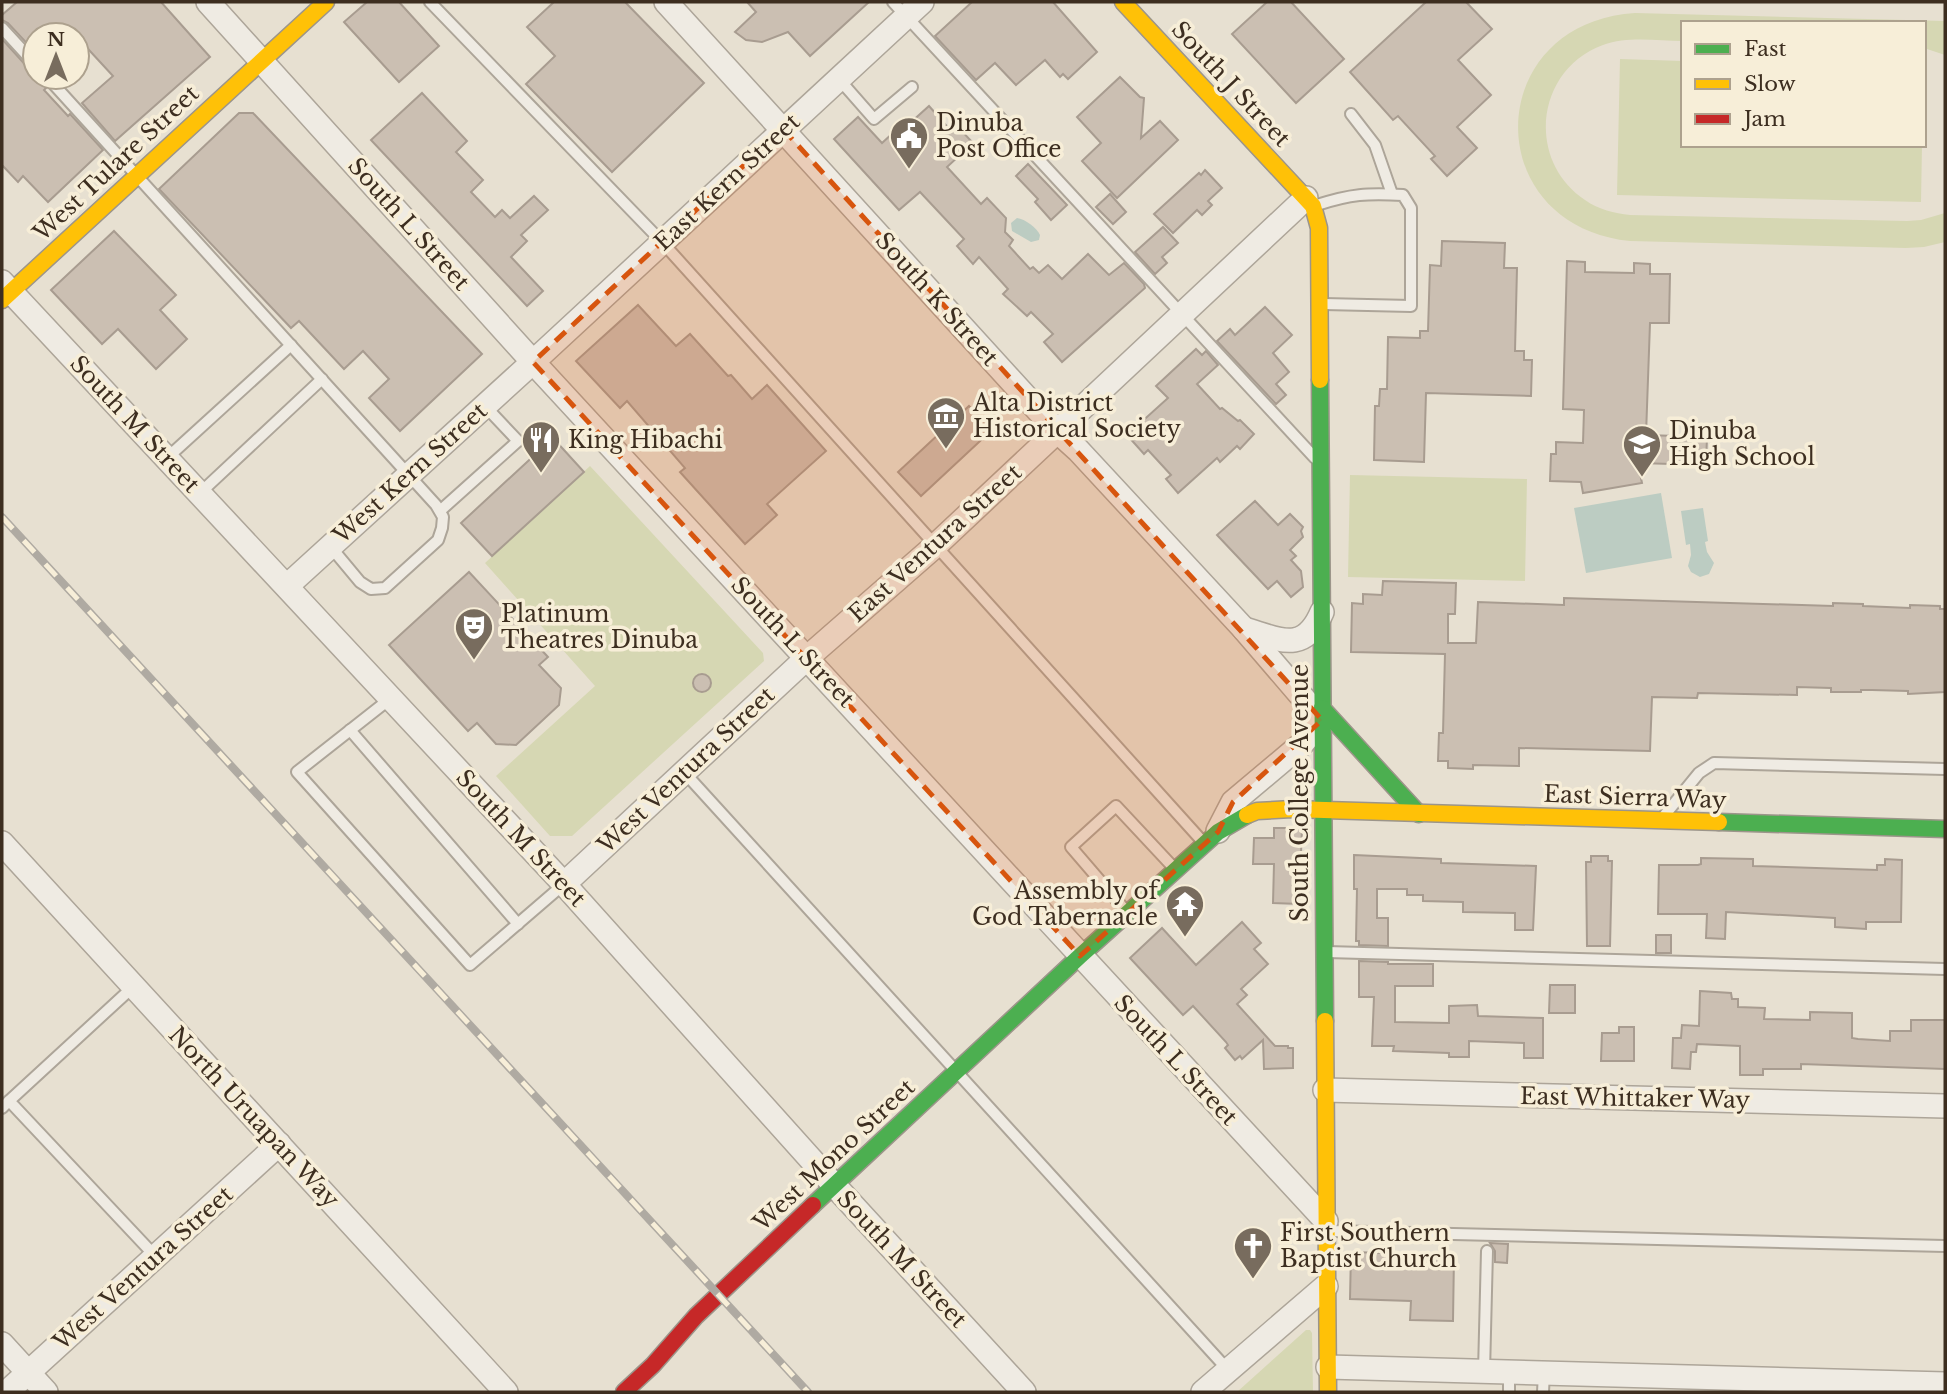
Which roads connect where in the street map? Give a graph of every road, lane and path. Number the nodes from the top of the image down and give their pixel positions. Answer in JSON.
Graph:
{"nodes":[{"id":1,"x":208,"y":2,"type":"edge"},
{"id":2,"x":326,"y":2,"type":"edge"},
{"id":3,"x":430,"y":2,"type":"edge"},
{"id":4,"x":666,"y":2,"type":"edge"},
{"id":5,"x":1123,"y":2,"type":"edge"},
{"id":6,"x":907,"y":6,"type":"edge"},
{"id":7,"x":2,"y":28,"type":"edge"},
{"id":8,"x":21,"y":49,"type":"edge"},
{"id":9,"x":262,"y":60,"type":"junction"},
{"id":10,"x":838,"y":78,"type":"junction"},
{"id":11,"x":912,"y":87,"type":"dead end"},
{"id":12,"x":60,"y":91,"type":"edge"},
{"id":13,"x":1351,"y":114,"type":"dead end"},
{"id":14,"x":783,"y":130,"type":"junction"},
{"id":15,"x":137,"y":175,"type":"junction"},
{"id":16,"x":1392,"y":194,"type":"junction"},
{"id":17,"x":1309,"y":202,"type":"junction"},
{"id":18,"x":662,"y":242,"type":"junction"},
{"id":19,"x":5,"y":291,"type":"edge"},
{"id":20,"x":1321,"y":304,"type":"junction"},
{"id":21,"x":1182,"y":314,"type":"junction"},
{"id":22,"x":291,"y":345,"type":"junction"},
{"id":23,"x":533,"y":362,"type":"junction"},
{"id":24,"x":322,"y":379,"type":"junction"},
{"id":25,"x":484,"y":405,"type":"junction"},
{"id":26,"x":1057,"y":431,"type":"junction"},
{"id":27,"x":167,"y":458,"type":"junction"},
{"id":28,"x":1321,"y":465,"type":"junction"},
{"id":29,"x":408,"y":474,"type":"junction"},
{"id":30,"x":200,"y":493,"type":"junction"},
{"id":31,"x":441,"y":510,"type":"junction"},
{"id":32,"x":330,"y":546,"type":"junction"},
{"id":33,"x":935,"y":546,"type":"junction"},
{"id":34,"x":288,"y":586,"type":"junction"},
{"id":35,"x":1322,"y":612,"type":"junction"},
{"id":36,"x":1244,"y":629,"type":"junction"},
{"id":37,"x":808,"y":657,"type":"junction"},
{"id":38,"x":391,"y":698,"type":"junction"},
{"id":39,"x":1322,"y":714,"type":"junction"},
{"id":40,"x":349,"y":730,"type":"junction"},
{"id":41,"x":1945,"y":769,"type":"edge"},
{"id":42,"x":684,"y":772,"type":"junction"},
{"id":43,"x":1323,"y":811,"type":"junction"},
{"id":44,"x":1419,"y":814,"type":"junction"},
{"id":45,"x":1660,"y":820,"type":"junction"},
{"id":46,"x":1945,"y":829,"type":"edge"},
{"id":47,"x":1211,"y":837,"type":"junction"},
{"id":48,"x":2,"y":845,"type":"edge"},
{"id":49,"x":1176,"y":870,"type":"junction"},
{"id":50,"x":564,"y":884,"type":"junction"},
{"id":51,"x":1128,"y":913,"type":"junction"},
{"id":52,"x":518,"y":924,"type":"junction"},
{"id":53,"x":1324,"y":952,"type":"junction"},
{"id":54,"x":1080,"y":956,"type":"junction"},
{"id":55,"x":1945,"y":969,"type":"edge"},
{"id":56,"x":134,"y":986,"type":"junction"},
{"id":57,"x":957,"y":1071,"type":"junction"},
{"id":58,"x":1325,"y":1090,"type":"junction"},
{"id":59,"x":5,"y":1105,"type":"edge"},
{"id":60,"x":1945,"y":1106,"type":"edge"},
{"id":61,"x":279,"y":1144,"type":"junction"},
{"id":62,"x":834,"y":1185,"type":"junction"},
{"id":63,"x":1327,"y":1226,"type":"junction"},
{"id":64,"x":1945,"y":1247,"type":"edge"},
{"id":65,"x":1487,"y":1251,"type":"dead end"},
{"id":66,"x":156,"y":1257,"type":"junction"},
{"id":67,"x":1326,"y":1286,"type":"junction"},
{"id":68,"x":2,"y":1344,"type":"edge"},
{"id":69,"x":1328,"y":1367,"type":"junction"},
{"id":70,"x":1228,"y":1370,"type":"junction"},
{"id":71,"x":1484,"y":1372,"type":"junction"},
{"id":72,"x":29,"y":1373,"type":"junction"},
{"id":73,"x":1509,"y":1382,"type":"edge"},
{"id":74,"x":1544,"y":1383,"type":"edge"},
{"id":75,"x":1945,"y":1384,"type":"edge"},
{"id":76,"x":1680,"y":1385,"type":"edge"},
{"id":77,"x":7,"y":1392,"type":"edge"},
{"id":78,"x":46,"y":1392,"type":"edge"},
{"id":79,"x":506,"y":1392,"type":"edge"},
{"id":80,"x":624,"y":1392,"type":"edge"},
{"id":81,"x":1024,"y":1392,"type":"edge"},
{"id":82,"x":1203,"y":1392,"type":"edge"},
{"id":83,"x":1328,"y":1392,"type":"edge"}],
"edges":[{"from":1,"to":9,"type":"street","name":"South L Street"},
{"from":2,"to":9,"type":"street","name":"West Tulare Street"},
{"from":3,"to":18,"type":"lane"},
{"from":4,"to":14,"type":"street","name":"South K Street"},
{"from":5,"to":17,"type":"street","name":"South J Street"},
{"from":6,"to":10,"type":"street","name":"East Kern Street"},
{"from":6,"to":21,"type":"lane"},
{"from":7,"to":8,"type":"lane"},
{"from":9,"to":15,"type":"street","name":"West Tulare Street"},
{"from":9,"to":23,"type":"street","name":"South L Street"},
{"from":10,"to":11,"type":"lane"},
{"from":10,"to":14,"type":"street","name":"East Kern Street"},
{"from":12,"to":15,"type":"lane"},
{"from":13,"to":16,"type":"lane"},
{"from":14,"to":18,"type":"street","name":"East Kern Street"},
{"from":14,"to":26,"type":"street","name":"South K Street"},
{"from":15,"to":19,"type":"street","name":"West Tulare Street"},
{"from":15,"to":22,"type":"lane"},
{"from":16,"to":17,"type":"lane"},
{"from":16,"to":20,"type":"lane"},
{"from":17,"to":20,"type":"street","name":"South College Avenue"},
{"from":17,"to":21,"type":"street","name":"East Ventura Street"},
{"from":18,"to":23,"type":"street","name":"East Kern Street"},
{"from":18,"to":33,"type":"lane"},
{"from":19,"to":27,"type":"street","name":"South M Street"},
{"from":20,"to":28,"type":"street","name":"South College Avenue"},
{"from":21,"to":26,"type":"street","name":"East Ventura Street"},
{"from":21,"to":28,"type":"lane"},
{"from":22,"to":24,"type":"lane"},
{"from":22,"to":27,"type":"lane"},
{"from":23,"to":25,"type":"street","name":"West Kern Street"},
{"from":23,"to":37,"type":"street","name":"South L Street"},
{"from":24,"to":29,"type":"lane"},
{"from":24,"to":30,"type":"lane"},
{"from":25,"to":29,"type":"street","name":"West Kern Street"},
{"from":25,"to":31,"type":"lane"},
{"from":26,"to":33,"type":"street","name":"East Ventura Street"},
{"from":26,"to":36,"type":"street","name":"South K Street"},
{"from":27,"to":30,"type":"street","name":"South M Street"},
{"from":28,"to":35,"type":"street","name":"South College Avenue"},
{"from":29,"to":31,"type":"lane"},
{"from":29,"to":32,"type":"street","name":"West Kern Street"},
{"from":30,"to":34,"type":"street","name":"South M Street"},
{"from":31,"to":32,"type":"lane"},
{"from":32,"to":34,"type":"street","name":"West Kern Street"},
{"from":33,"to":37,"type":"street","name":"East Ventura Street"},
{"from":33,"to":47,"type":"lane"},
{"from":34,"to":38,"type":"street","name":"South M Street"},
{"from":35,"to":36,"type":"street"},
{"from":35,"to":39,"type":"street","name":"South College Avenue"},
{"from":36,"to":39,"type":"street","name":"South K Street"},
{"from":37,"to":42,"type":"street","name":"West Ventura Street"},
{"from":37,"to":54,"type":"street","name":"South L Street"},
{"from":38,"to":40,"type":"lane"},
{"from":38,"to":50,"type":"street","name":"South M Street"},
{"from":39,"to":43,"type":"street","name":"South College Avenue"},
{"from":39,"to":44,"type":"street"},
{"from":39,"to":47,"type":"street"},
{"from":40,"to":52,"type":"lane"},
{"from":40,"to":52,"type":"lane"},
{"from":41,"to":45,"type":"lane"},
{"from":42,"to":50,"type":"street","name":"West Ventura Street"},
{"from":42,"to":57,"type":"lane"},
{"from":43,"to":44,"type":"street","name":"East Sierra Way"},
{"from":43,"to":47,"type":"street","name":"East Sierra Way"},
{"from":43,"to":53,"type":"street","name":"South College Avenue"},
{"from":44,"to":45,"type":"street","name":"East Sierra Way"},
{"from":45,"to":46,"type":"street","name":"East Sierra Way"},
{"from":47,"to":49,"type":"street","name":"East Sierra Way"},
{"from":48,"to":56,"type":"street","name":"North Uruapan Way"},
{"from":49,"to":51,"type":"street","name":"West Mono Street"},
{"from":49,"to":51,"type":"lane"},
{"from":50,"to":52,"type":"lane"},
{"from":50,"to":62,"type":"street","name":"South M Street"},
{"from":51,"to":54,"type":"street","name":"West Mono Street"},
{"from":53,"to":55,"type":"lane"},
{"from":53,"to":58,"type":"street","name":"South College Avenue"},
{"from":54,"to":57,"type":"street","name":"West Mono Street"},
{"from":54,"to":63,"type":"street","name":"South L Street"},
{"from":56,"to":59,"type":"lane"},
{"from":56,"to":61,"type":"street","name":"North Uruapan Way"},
{"from":57,"to":62,"type":"street","name":"West Mono Street"},
{"from":57,"to":70,"type":"lane"},
{"from":58,"to":60,"type":"street","name":"East Whittaker Way"},
{"from":58,"to":63,"type":"street","name":"South College Avenue"},
{"from":59,"to":66,"type":"lane"},
{"from":61,"to":66,"type":"street","name":"West Ventura Street"},
{"from":61,"to":79,"type":"street","name":"North Uruapan Way"},
{"from":62,"to":80,"type":"street","name":"West Mono Street"},
{"from":62,"to":81,"type":"street","name":"South M Street"},
{"from":63,"to":64,"type":"lane"},
{"from":63,"to":67,"type":"street","name":"South College Avenue"},
{"from":65,"to":71,"type":"lane"},
{"from":66,"to":72,"type":"street","name":"West Ventura Street"},
{"from":67,"to":69,"type":"street","name":"South College Avenue"},
{"from":67,"to":70,"type":"street"},
{"from":68,"to":72,"type":"street"},
{"from":69,"to":71,"type":"street"},
{"from":69,"to":83,"type":"street","name":"South College Avenue"},
{"from":70,"to":82,"type":"street"},
{"from":71,"to":73,"type":"street"},
{"from":72,"to":77,"type":"street","name":"West Ventura Street"},
{"from":72,"to":78,"type":"street"},
{"from":73,"to":74,"type":"street"},
{"from":74,"to":76,"type":"street"},
{"from":75,"to":76,"type":"street"}]}
